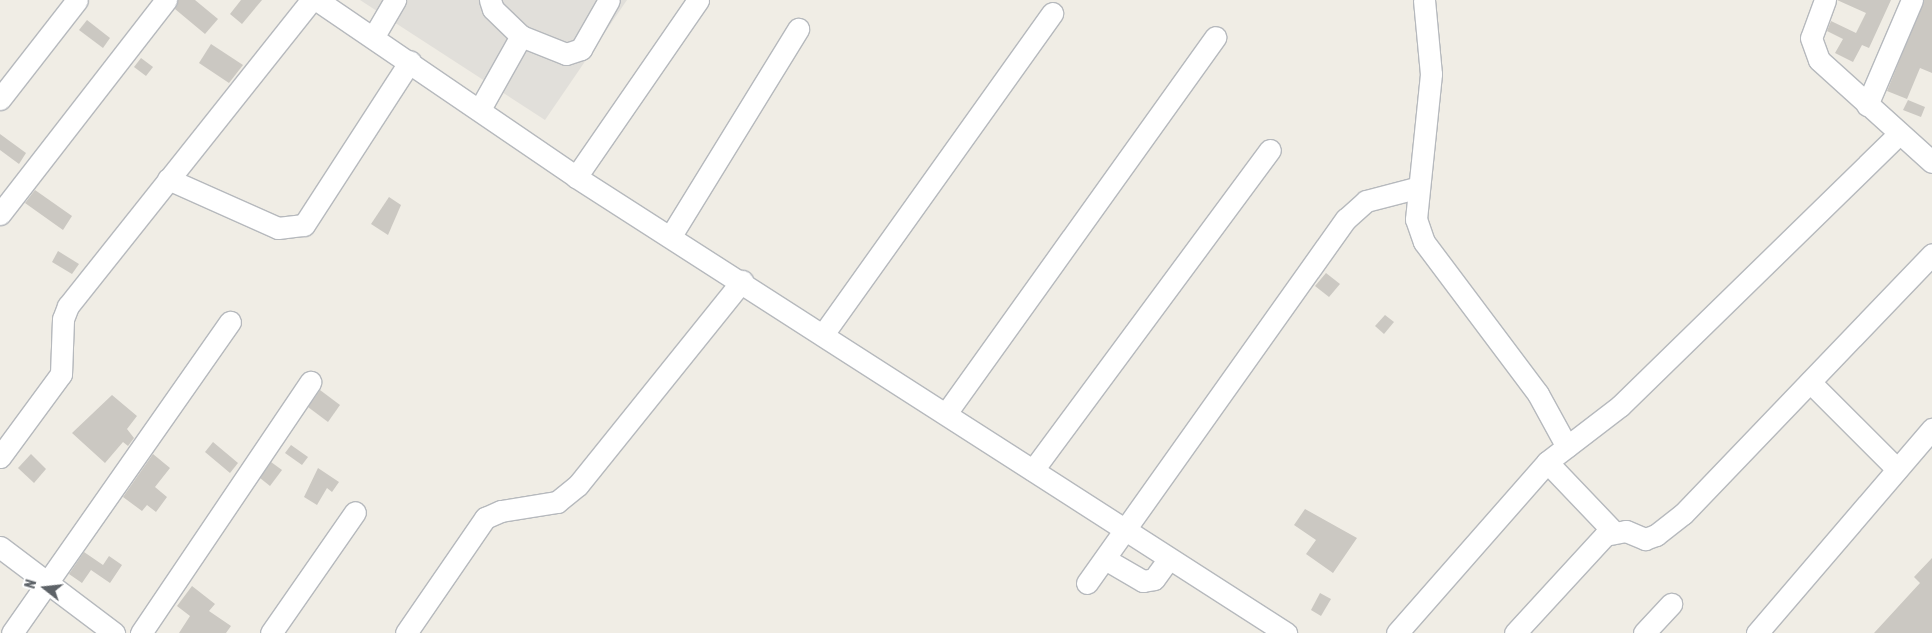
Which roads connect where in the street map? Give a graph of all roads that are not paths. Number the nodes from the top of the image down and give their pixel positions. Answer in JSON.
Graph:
{"nodes":[{"id":1,"x":77,"y":0,"type":"edge"},
{"id":2,"x":166,"y":0,"type":"edge"},
{"id":3,"x":311,"y":0,"type":"edge"},
{"id":4,"x":316,"y":0,"type":"edge"},
{"id":5,"x":395,"y":0,"type":"edge"},
{"id":6,"x":490,"y":0,"type":"edge"},
{"id":7,"x":609,"y":0,"type":"edge"},
{"id":8,"x":698,"y":0,"type":"edge"},
{"id":9,"x":1424,"y":0,"type":"edge"},
{"id":10,"x":1825,"y":0,"type":"edge"},
{"id":11,"x":1912,"y":0,"type":"edge"},
{"id":12,"x":1052,"y":13,"type":"dead end"},
{"id":13,"x":798,"y":29,"type":"dead end"},
{"id":14,"x":374,"y":36,"type":"junction"},
{"id":15,"x":521,"y":36,"type":"junction"},
{"id":16,"x":1215,"y":37,"type":"dead end"},
{"id":17,"x":410,"y":61,"type":"junction"},
{"id":18,"x":0,"y":99,"type":"edge"},
{"id":19,"x":1867,"y":105,"type":"junction"},
{"id":20,"x":480,"y":109,"type":"junction"},
{"id":21,"x":1898,"y":135,"type":"junction"},
{"id":22,"x":1270,"y":150,"type":"dead end"},
{"id":23,"x":1930,"y":155,"type":"edge"},
{"id":24,"x":576,"y":177,"type":"junction"},
{"id":25,"x":168,"y":179,"type":"junction"},
{"id":26,"x":1416,"y":188,"type":"junction"},
{"id":27,"x":0,"y":214,"type":"edge"},
{"id":28,"x":672,"y":234,"type":"junction"},
{"id":29,"x":1932,"y":254,"type":"edge"},
{"id":30,"x":742,"y":281,"type":"junction"},
{"id":31,"x":230,"y":322,"type":"dead end"},
{"id":32,"x":824,"y":333,"type":"junction"},
{"id":33,"x":310,"y":382,"type":"dead end"},
{"id":34,"x":1810,"y":382,"type":"junction"},
{"id":35,"x":947,"y":412,"type":"junction"},
{"id":36,"x":1932,"y":429,"type":"edge"},
{"id":37,"x":1567,"y":447,"type":"junction"},
{"id":38,"x":0,"y":457,"type":"edge"},
{"id":39,"x":1547,"y":462,"type":"junction"},
{"id":40,"x":1897,"y":469,"type":"junction"},
{"id":41,"x":1033,"y":470,"type":"junction"},
{"id":42,"x":355,"y":512,"type":"dead end"},
{"id":43,"x":1613,"y":531,"type":"junction"},
{"id":44,"x":1127,"y":532,"type":"junction"},
{"id":45,"x":0,"y":547,"type":"edge"},
{"id":46,"x":1105,"y":560,"type":"junction"},
{"id":47,"x":1168,"y":560,"type":"junction"},
{"id":48,"x":1087,"y":583,"type":"dead end"},
{"id":49,"x":47,"y":584,"type":"junction"},
{"id":50,"x":1671,"y":604,"type":"dead end"},
{"id":51,"x":12,"y":633,"type":"edge"},
{"id":52,"x":114,"y":633,"type":"edge"},
{"id":53,"x":141,"y":633,"type":"edge"},
{"id":54,"x":271,"y":633,"type":"edge"},
{"id":55,"x":406,"y":633,"type":"edge"},
{"id":56,"x":1286,"y":633,"type":"edge"},
{"id":57,"x":1397,"y":633,"type":"edge"},
{"id":58,"x":1515,"y":633,"type":"edge"},
{"id":59,"x":1644,"y":633,"type":"edge"},
{"id":60,"x":1757,"y":633,"type":"edge"}],
"edges":[{"from":1,"to":18,"type":"street"},
{"from":2,"to":27,"type":"street"},
{"from":3,"to":25,"type":"street"},
{"from":4,"to":14,"type":"street"},
{"from":5,"to":14,"type":"street"},
{"from":6,"to":15,"type":"street"},
{"from":7,"to":15,"type":"street"},
{"from":8,"to":24,"type":"street"},
{"from":9,"to":26,"type":"street"},
{"from":10,"to":19,"type":"street"},
{"from":11,"to":19,"type":"street"},
{"from":12,"to":32,"type":"street"},
{"from":13,"to":28,"type":"street"},
{"from":14,"to":17,"type":"street"},
{"from":15,"to":20,"type":"street"},
{"from":16,"to":35,"type":"street"},
{"from":17,"to":20,"type":"street"},
{"from":17,"to":25,"type":"street"},
{"from":19,"to":21,"type":"street"},
{"from":20,"to":24,"type":"street"},
{"from":21,"to":23,"type":"street"},
{"from":21,"to":37,"type":"street"},
{"from":22,"to":41,"type":"street"},
{"from":24,"to":28,"type":"street"},
{"from":25,"to":38,"type":"street"},
{"from":26,"to":37,"type":"street"},
{"from":26,"to":44,"type":"street"},
{"from":28,"to":30,"type":"street"},
{"from":29,"to":34,"type":"street"},
{"from":30,"to":32,"type":"street"},
{"from":30,"to":55,"type":"street"},
{"from":31,"to":49,"type":"street"},
{"from":32,"to":35,"type":"street"},
{"from":33,"to":53,"type":"street"},
{"from":34,"to":40,"type":"street"},
{"from":34,"to":43,"type":"street"},
{"from":35,"to":41,"type":"street"},
{"from":36,"to":40,"type":"street"},
{"from":37,"to":39,"type":"street"},
{"from":39,"to":43,"type":"street"},
{"from":39,"to":57,"type":"street"},
{"from":40,"to":60,"type":"street"},
{"from":41,"to":44,"type":"street"},
{"from":42,"to":54,"type":"street"},
{"from":43,"to":58,"type":"street"},
{"from":44,"to":46,"type":"street"},
{"from":44,"to":47,"type":"street"},
{"from":45,"to":49,"type":"street"},
{"from":46,"to":47,"type":"street"},
{"from":46,"to":48,"type":"street"},
{"from":47,"to":56,"type":"street"},
{"from":49,"to":51,"type":"street"},
{"from":49,"to":52,"type":"street"},
{"from":50,"to":59,"type":"street"}]}
